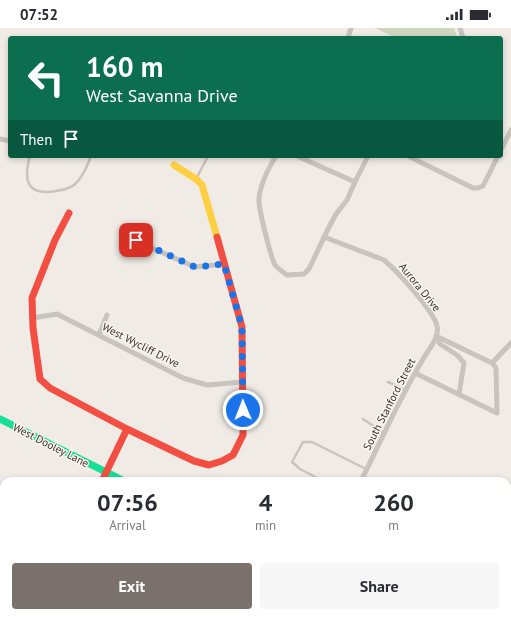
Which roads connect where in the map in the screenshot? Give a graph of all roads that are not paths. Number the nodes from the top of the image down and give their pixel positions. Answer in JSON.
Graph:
{"nodes":[{"id":1,"x":511,"y":130,"type":"edge"},
{"id":2,"x":503,"y":146,"type":"edge"},
{"id":3,"x":30,"y":158,"type":"edge"},
{"id":4,"x":90,"y":158,"type":"edge"},
{"id":5,"x":207,"y":158,"type":"edge"},
{"id":6,"x":275,"y":158,"type":"edge"},
{"id":7,"x":301,"y":158,"type":"edge"},
{"id":8,"x":367,"y":158,"type":"edge"},
{"id":9,"x":412,"y":158,"type":"edge"},
{"id":10,"x":497,"y":158,"type":"edge"},
{"id":11,"x":174,"y":165,"type":"dead end"},
{"id":12,"x":196,"y":179,"type":"junction"},
{"id":13,"x":355,"y":182,"type":"junction"},
{"id":14,"x":69,"y":213,"type":"dead end"},
{"id":15,"x":324,"y":237,"type":"junction"},
{"id":16,"x":136,"y":240,"type":"dead end"},
{"id":17,"x":224,"y":264,"type":"junction"},
{"id":18,"x":107,"y":315,"type":"dead end"},
{"id":19,"x":32,"y":318,"type":"junction"},
{"id":20,"x":99,"y":335,"type":"junction"},
{"id":21,"x":436,"y":336,"type":"junction"},
{"id":22,"x":511,"y":343,"type":"edge"},
{"id":23,"x":492,"y":363,"type":"junction"},
{"id":24,"x":414,"y":373,"type":"junction"},
{"id":25,"x":243,"y":382,"type":"junction"},
{"id":26,"x":388,"y":382,"type":"dead end"},
{"id":27,"x":406,"y":390,"type":"junction"},
{"id":28,"x":459,"y":394,"type":"junction"},
{"id":29,"x":0,"y":419,"type":"edge"},
{"id":30,"x":363,"y":419,"type":"dead end"},
{"id":31,"x":127,"y":429,"type":"junction"},
{"id":32,"x":384,"y":434,"type":"junction"},
{"id":33,"x":367,"y":470,"type":"junction"},
{"id":34,"x":106,"y":473,"type":"junction"},
{"id":35,"x":104,"y":477,"type":"edge"},
{"id":36,"x":115,"y":477,"type":"edge"},
{"id":37,"x":315,"y":477,"type":"edge"},
{"id":38,"x":363,"y":477,"type":"edge"}],
"edges":[{"from":1,"to":2,"type":"street"},
{"from":3,"to":4,"type":"lane"},
{"from":5,"to":12,"type":"lane"},
{"from":6,"to":15,"type":"street"},
{"from":7,"to":13,"type":"street"},
{"from":8,"to":13,"type":"street"},
{"from":9,"to":10,"type":"street"},
{"from":11,"to":12,"type":"street"},
{"from":12,"to":17,"type":"street"},
{"from":13,"to":15,"type":"street"},
{"from":14,"to":19,"type":"street"},
{"from":15,"to":21,"type":"street","name":"Aurora Drive"},
{"from":16,"to":17,"type":"street"},
{"from":17,"to":25,"type":"street"},
{"from":18,"to":20,"type":"street"},
{"from":19,"to":20,"type":"street","name":"West Wycliff Drive"},
{"from":19,"to":31,"type":"street"},
{"from":20,"to":25,"type":"street","name":"West Wycliff Drive"},
{"from":21,"to":23,"type":"street"},
{"from":21,"to":24,"type":"street","name":"South Stanford Street"},
{"from":21,"to":28,"type":"street"},
{"from":22,"to":23,"type":"street"},
{"from":23,"to":28,"type":"street"},
{"from":24,"to":27,"type":"street","name":"South Stanford Street"},
{"from":24,"to":28,"type":"street"},
{"from":25,"to":31,"type":"street"},
{"from":26,"to":27,"type":"lane"},
{"from":27,"to":32,"type":"street","name":"South Stanford Street"},
{"from":29,"to":34,"type":"street","name":"West Dooley Lane"},
{"from":30,"to":32,"type":"lane"},
{"from":31,"to":34,"type":"street"},
{"from":32,"to":33,"type":"street","name":"South Stanford Street"},
{"from":33,"to":37,"type":"lane"},
{"from":33,"to":38,"type":"street","name":"South Stanford Street"},
{"from":34,"to":35,"type":"street"},
{"from":34,"to":36,"type":"street","name":"West Dooley Lane"}]}
